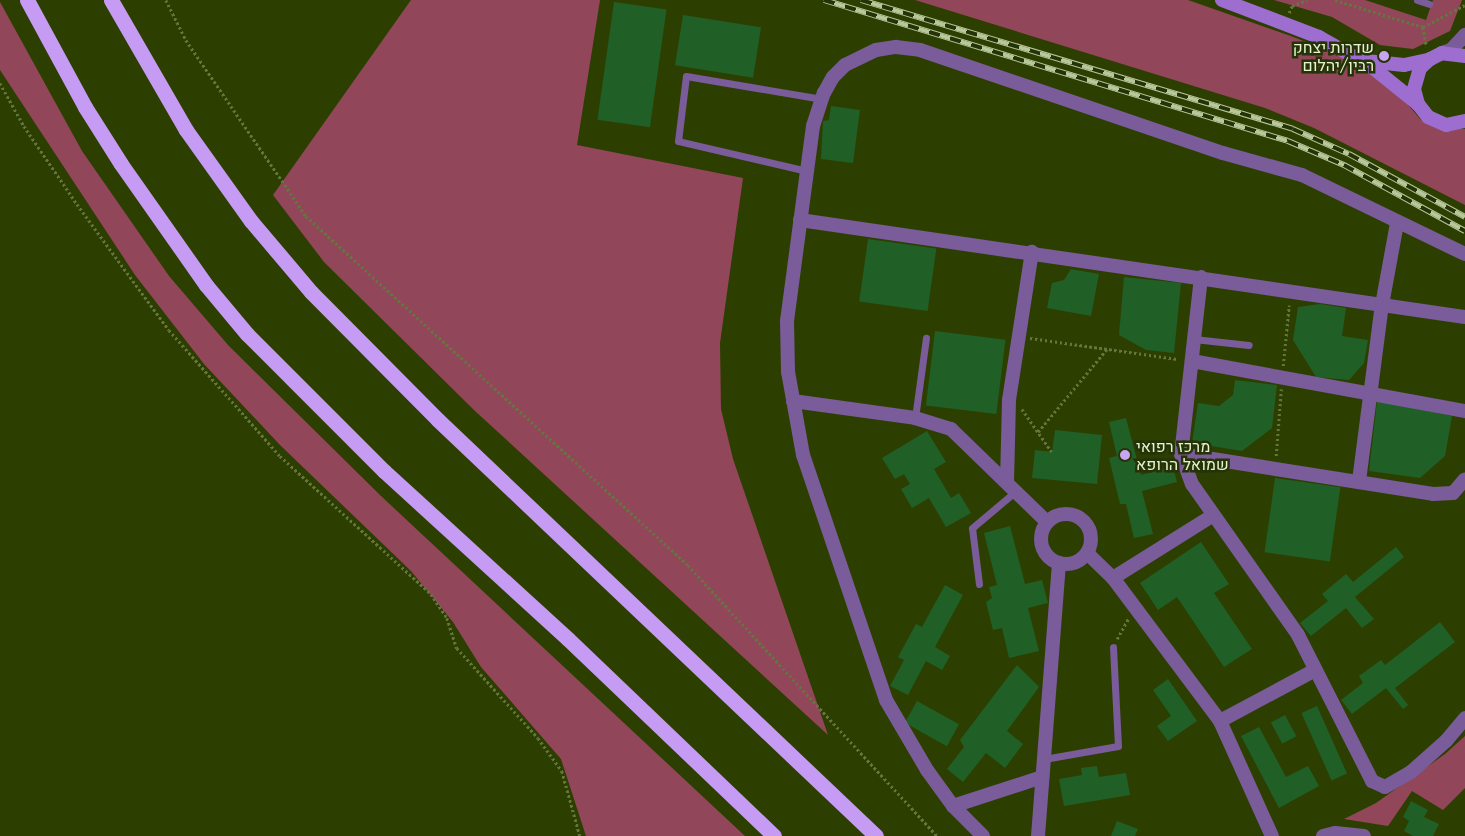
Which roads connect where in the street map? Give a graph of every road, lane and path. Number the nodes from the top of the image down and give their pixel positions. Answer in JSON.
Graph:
{"nodes":[{"id":1,"x":27,"y":0,"type":"edge"},
{"id":2,"x":112,"y":0,"type":"edge"},
{"id":3,"x":166,"y":0,"type":"edge"},
{"id":4,"x":1222,"y":0,"type":"edge"},
{"id":5,"x":1307,"y":0,"type":"edge"},
{"id":6,"x":1335,"y":0,"type":"edge"},
{"id":7,"x":1417,"y":0,"type":"edge"},
{"id":8,"x":1429,"y":4,"type":"dead end"},
{"id":9,"x":1465,"y":5,"type":"edge"},
{"id":10,"x":1284,"y":22,"type":"junction"},
{"id":11,"x":1423,"y":27,"type":"junction"},
{"id":12,"x":1465,"y":35,"type":"edge"},
{"id":13,"x":1465,"y":56,"type":"edge"},
{"id":14,"x":1434,"y":58,"type":"junction"},
{"id":15,"x":1360,"y":60,"type":"junction"},
{"id":16,"x":0,"y":83,"type":"edge"},
{"id":17,"x":822,"y":99,"type":"junction"},
{"id":18,"x":1418,"y":104,"type":"junction"},
{"id":19,"x":1462,"y":124,"type":"edge"},
{"id":20,"x":807,"y":171,"type":"junction"},
{"id":21,"x":800,"y":220,"type":"junction"},
{"id":22,"x":1398,"y":223,"type":"junction"},
{"id":23,"x":1032,"y":252,"type":"junction"},
{"id":24,"x":1465,"y":254,"type":"edge"},
{"id":25,"x":1201,"y":276,"type":"junction"},
{"id":26,"x":1382,"y":305,"type":"junction"},
{"id":27,"x":1465,"y":318,"type":"edge"},
{"id":28,"x":1019,"y":337,"type":"junction"},
{"id":29,"x":926,"y":338,"type":"dead end"},
{"id":30,"x":1194,"y":338,"type":"junction"},
{"id":31,"x":1249,"y":344,"type":"dead end"},
{"id":32,"x":1107,"y":349,"type":"junction"},
{"id":33,"x":1192,"y":361,"type":"junction"},
{"id":34,"x":1370,"y":393,"type":"junction"},
{"id":35,"x":1010,"y":394,"type":"junction"},
{"id":36,"x":793,"y":401,"type":"junction"},
{"id":37,"x":1465,"y":411,"type":"edge"},
{"id":38,"x":915,"y":418,"type":"junction"},
{"id":39,"x":1038,"y":432,"type":"junction"},
{"id":40,"x":1052,"y":452,"type":"dead end"},
{"id":41,"x":1181,"y":454,"type":"junction"},
{"id":42,"x":1359,"y":481,"type":"junction"},
{"id":43,"x":1464,"y":484,"type":"edge"},
{"id":44,"x":1012,"y":487,"type":"junction"},
{"id":45,"x":1212,"y":516,"type":"junction"},
{"id":46,"x":1047,"y":522,"type":"junction"},
{"id":47,"x":1088,"y":553,"type":"junction"},
{"id":48,"x":1059,"y":563,"type":"junction"},
{"id":49,"x":1113,"y":578,"type":"junction"},
{"id":50,"x":979,"y":584,"type":"dead end"},
{"id":51,"x":1135,"y":607,"type":"junction"},
{"id":52,"x":1113,"y":646,"type":"joint"},
{"id":53,"x":1316,"y":670,"type":"junction"},
{"id":54,"x":1465,"y":718,"type":"edge"},
{"id":55,"x":1220,"y":721,"type":"junction"},
{"id":56,"x":1043,"y":760,"type":"junction"},
{"id":57,"x":1042,"y":777,"type":"junction"},
{"id":58,"x":953,"y":806,"type":"junction"},
{"id":59,"x":580,"y":836,"type":"edge"},
{"id":60,"x":774,"y":836,"type":"edge"},
{"id":61,"x":876,"y":836,"type":"edge"},
{"id":62,"x":938,"y":836,"type":"edge"},
{"id":63,"x":983,"y":836,"type":"edge"},
{"id":64,"x":1038,"y":836,"type":"edge"},
{"id":65,"x":1272,"y":836,"type":"edge"},
{"id":66,"x":1323,"y":836,"type":"edge"},
{"id":67,"x":1364,"y":836,"type":"edge"}],
"edges":[{"from":1,"to":60,"type":"highway"},
{"from":2,"to":61,"type":"highway"},
{"from":3,"to":62,"type":"path"},
{"from":4,"to":10,"type":"main road"},
{"from":5,"to":10,"type":"path"},
{"from":6,"to":11,"type":"path"},
{"from":7,"to":8,"type":"lane"},
{"from":9,"to":11,"type":"path"},
{"from":10,"to":15,"type":"main road"},
{"from":11,"to":14,"type":"path"},
{"from":12,"to":14,"type":"street"},
{"from":13,"to":14,"type":"main road"},
{"from":14,"to":15,"type":"main road"},
{"from":14,"to":18,"type":"main road"},
{"from":15,"to":18,"type":"main road"},
{"from":16,"to":59,"type":"path"},
{"from":17,"to":20,"type":"street"},
{"from":17,"to":20,"type":"lane"},
{"from":17,"to":22,"type":"street"},
{"from":18,"to":19,"type":"main road"},
{"from":20,"to":21,"type":"street"},
{"from":21,"to":23,"type":"street"},
{"from":21,"to":36,"type":"street"},
{"from":22,"to":24,"type":"street"},
{"from":22,"to":26,"type":"street"},
{"from":23,"to":25,"type":"street"},
{"from":23,"to":28,"type":"street"},
{"from":25,"to":26,"type":"street"},
{"from":25,"to":30,"type":"street"},
{"from":26,"to":27,"type":"street"},
{"from":26,"to":34,"type":"street"},
{"from":28,"to":32,"type":"path"},
{"from":28,"to":35,"type":"street"},
{"from":29,"to":38,"type":"lane"},
{"from":30,"to":31,"type":"lane"},
{"from":30,"to":33,"type":"street"},
{"from":32,"to":33,"type":"path"},
{"from":32,"to":39,"type":"path"},
{"from":33,"to":34,"type":"street"},
{"from":33,"to":41,"type":"street"},
{"from":34,"to":37,"type":"street"},
{"from":34,"to":42,"type":"street"},
{"from":35,"to":39,"type":"path"},
{"from":35,"to":44,"type":"street"},
{"from":36,"to":38,"type":"street"},
{"from":36,"to":58,"type":"street"},
{"from":38,"to":44,"type":"street"},
{"from":39,"to":40,"type":"path"},
{"from":41,"to":42,"type":"street"},
{"from":41,"to":45,"type":"street"},
{"from":42,"to":43,"type":"street"},
{"from":44,"to":46,"type":"street"},
{"from":44,"to":50,"type":"lane"},
{"from":45,"to":49,"type":"street"},
{"from":45,"to":53,"type":"street"},
{"from":46,"to":47,"type":"street"},
{"from":46,"to":48,"type":"street"},
{"from":47,"to":48,"type":"street"},
{"from":47,"to":49,"type":"street"},
{"from":48,"to":56,"type":"street"},
{"from":49,"to":51,"type":"street"},
{"from":51,"to":52,"type":"path"},
{"from":51,"to":55,"type":"street"},
{"from":52,"to":56,"type":"lane"},
{"from":53,"to":54,"type":"street"},
{"from":53,"to":55,"type":"street"},
{"from":55,"to":65,"type":"street"},
{"from":56,"to":57,"type":"street"},
{"from":57,"to":58,"type":"street"},
{"from":57,"to":64,"type":"street"},
{"from":58,"to":63,"type":"street"},
{"from":66,"to":67,"type":"street"}]}
